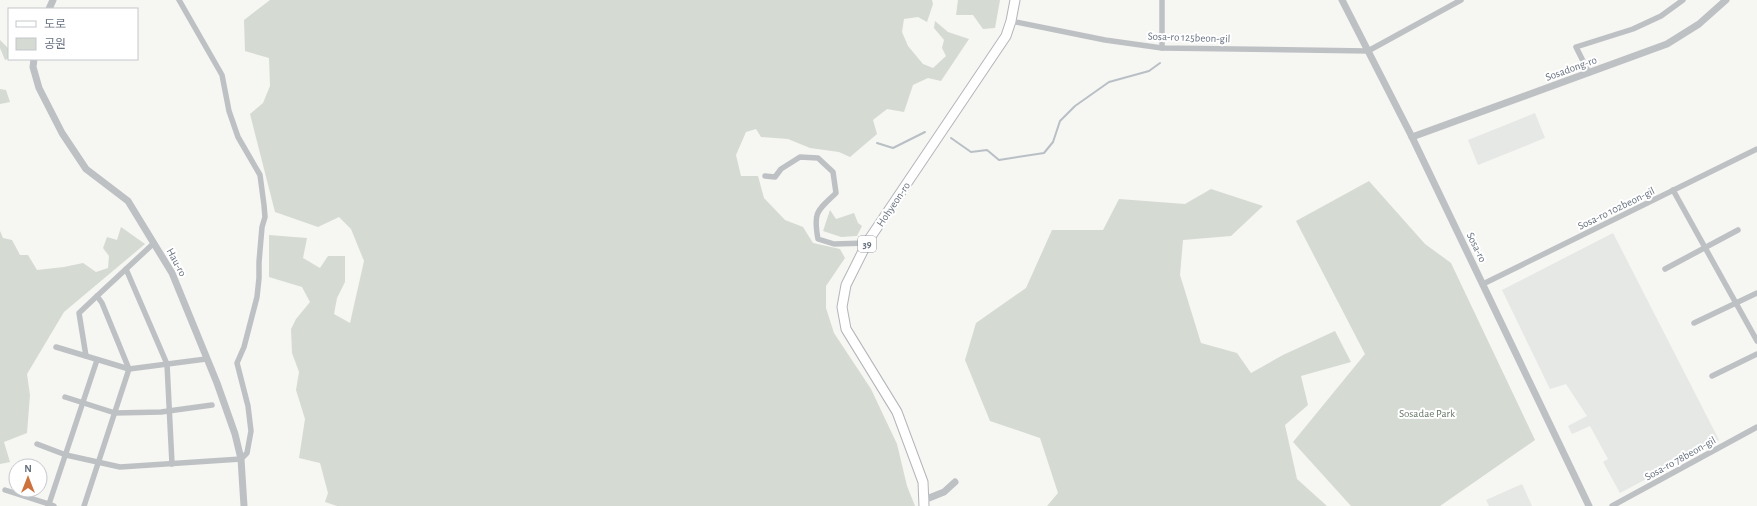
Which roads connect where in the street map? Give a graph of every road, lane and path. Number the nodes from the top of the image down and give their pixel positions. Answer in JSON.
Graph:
{"nodes":[{"id":1,"x":179,"y":0,"type":"edge"},
{"id":2,"x":1015,"y":0,"type":"edge"},
{"id":3,"x":1162,"y":0,"type":"edge"},
{"id":4,"x":1342,"y":0,"type":"edge"},
{"id":5,"x":1684,"y":0,"type":"edge"},
{"id":6,"x":1726,"y":0,"type":"edge"},
{"id":7,"x":1458,"y":1,"type":"edge"},
{"id":8,"x":1011,"y":21,"type":"junction"},
{"id":9,"x":1162,"y":48,"type":"junction"},
{"id":10,"x":1368,"y":50,"type":"junction"},
{"id":11,"x":34,"y":60,"type":"edge"},
{"id":12,"x":1589,"y":73,"type":"junction"},
{"id":13,"x":1412,"y":136,"type":"junction"},
{"id":14,"x":1757,"y":149,"type":"edge"},
{"id":15,"x":765,"y":176,"type":"dead end"},
{"id":16,"x":1673,"y":190,"type":"junction"},
{"id":17,"x":1738,"y":230,"type":"dead end"},
{"id":18,"x":154,"y":243,"type":"junction"},
{"id":19,"x":867,"y":243,"type":"junction"},
{"id":20,"x":1705,"y":248,"type":"junction"},
{"id":21,"x":126,"y":269,"type":"junction"},
{"id":22,"x":1665,"y":270,"type":"dead end"},
{"id":23,"x":1483,"y":284,"type":"junction"},
{"id":24,"x":1757,"y":293,"type":"edge"},
{"id":25,"x":97,"y":296,"type":"junction"},
{"id":26,"x":1736,"y":304,"type":"junction"},
{"id":27,"x":1694,"y":323,"type":"dead end"},
{"id":28,"x":1757,"y":341,"type":"edge"},
{"id":29,"x":56,"y":347,"type":"dead end"},
{"id":30,"x":1757,"y":354,"type":"edge"},
{"id":31,"x":86,"y":356,"type":"junction"},
{"id":32,"x":206,"y":359,"type":"junction"},
{"id":33,"x":97,"y":360,"type":"junction"},
{"id":34,"x":166,"y":364,"type":"junction"},
{"id":35,"x":129,"y":369,"type":"junction"},
{"id":36,"x":1712,"y":376,"type":"dead end"},
{"id":37,"x":65,"y":397,"type":"dead end"},
{"id":38,"x":83,"y":403,"type":"junction"},
{"id":39,"x":212,"y":405,"type":"dead end"},
{"id":40,"x":168,"y":411,"type":"junction"},
{"id":41,"x":115,"y":413,"type":"junction"},
{"id":42,"x":1757,"y":427,"type":"edge"},
{"id":43,"x":37,"y":444,"type":"dead end"},
{"id":44,"x":66,"y":455,"type":"junction"},
{"id":45,"x":241,"y":459,"type":"junction"},
{"id":46,"x":98,"y":463,"type":"junction"},
{"id":47,"x":172,"y":464,"type":"junction"},
{"id":48,"x":955,"y":482,"type":"dead end"},
{"id":49,"x":4,"y":490,"type":"dead end"},
{"id":50,"x":924,"y":503,"type":"edge"},
{"id":51,"x":50,"y":505,"type":"edge"},
{"id":52,"x":84,"y":506,"type":"edge"},
{"id":53,"x":244,"y":506,"type":"edge"},
{"id":54,"x":1589,"y":506,"type":"edge"},
{"id":55,"x":1612,"y":506,"type":"edge"}],
"edges":[{"from":1,"to":45,"type":"street"},
{"from":2,"to":8,"type":"main road","name":"Hohyeon-ro","number":"39"},
{"from":3,"to":9,"type":"street"},
{"from":4,"to":10,"type":"street","name":"Sosa-ro"},
{"from":5,"to":12,"type":"street"},
{"from":6,"to":12,"type":"street","name":"Sosadong-ro"},
{"from":7,"to":10,"type":"street"},
{"from":8,"to":9,"type":"street","name":"Sosa-ro 125beon-gil"},
{"from":8,"to":19,"type":"main road","name":"Hohyeon-ro","number":"39"},
{"from":9,"to":10,"type":"street","name":"Sosa-ro 125beon-gil"},
{"from":10,"to":13,"type":"street","name":"Sosa-ro"},
{"from":11,"to":18,"type":"street","name":"Hau-ro"},
{"from":12,"to":13,"type":"street","name":"Sosadong-ro"},
{"from":13,"to":23,"type":"street","name":"Sosa-ro"},
{"from":14,"to":16,"type":"street","name":"Sosa-ro 102beon-gil"},
{"from":15,"to":19,"type":"street"},
{"from":16,"to":20,"type":"street"},
{"from":16,"to":23,"type":"street","name":"Sosa-ro 102beon-gil"},
{"from":17,"to":20,"type":"street"},
{"from":18,"to":21,"type":"street"},
{"from":18,"to":32,"type":"street","name":"Hau-ro"},
{"from":19,"to":50,"type":"main road","name":"Hohyeon-ro","number":"39"},
{"from":20,"to":22,"type":"street"},
{"from":20,"to":26,"type":"street"},
{"from":21,"to":25,"type":"street"},
{"from":21,"to":34,"type":"street"},
{"from":23,"to":54,"type":"street","name":"Sosa-ro"},
{"from":24,"to":26,"type":"street"},
{"from":25,"to":31,"type":"street"},
{"from":25,"to":35,"type":"street"},
{"from":26,"to":27,"type":"street"},
{"from":26,"to":28,"type":"street"},
{"from":29,"to":31,"type":"street"},
{"from":30,"to":36,"type":"street"},
{"from":31,"to":33,"type":"street"},
{"from":32,"to":34,"type":"street"},
{"from":32,"to":45,"type":"street","name":"Hau-ro"},
{"from":33,"to":35,"type":"street"},
{"from":33,"to":38,"type":"street"},
{"from":34,"to":35,"type":"street"},
{"from":34,"to":40,"type":"street"},
{"from":35,"to":41,"type":"street"},
{"from":37,"to":38,"type":"street"},
{"from":38,"to":41,"type":"street"},
{"from":38,"to":44,"type":"street"},
{"from":39,"to":40,"type":"street"},
{"from":40,"to":41,"type":"street"},
{"from":40,"to":47,"type":"street"},
{"from":41,"to":46,"type":"street"},
{"from":42,"to":55,"type":"street","name":"Sosa-ro 78beon-gil"},
{"from":43,"to":44,"type":"street"},
{"from":44,"to":46,"type":"street"},
{"from":44,"to":51,"type":"street"},
{"from":45,"to":47,"type":"street"},
{"from":45,"to":53,"type":"street","name":"Hau-ro"},
{"from":46,"to":47,"type":"street"},
{"from":46,"to":52,"type":"street"},
{"from":48,"to":50,"type":"street"},
{"from":49,"to":51,"type":"street"}]}
